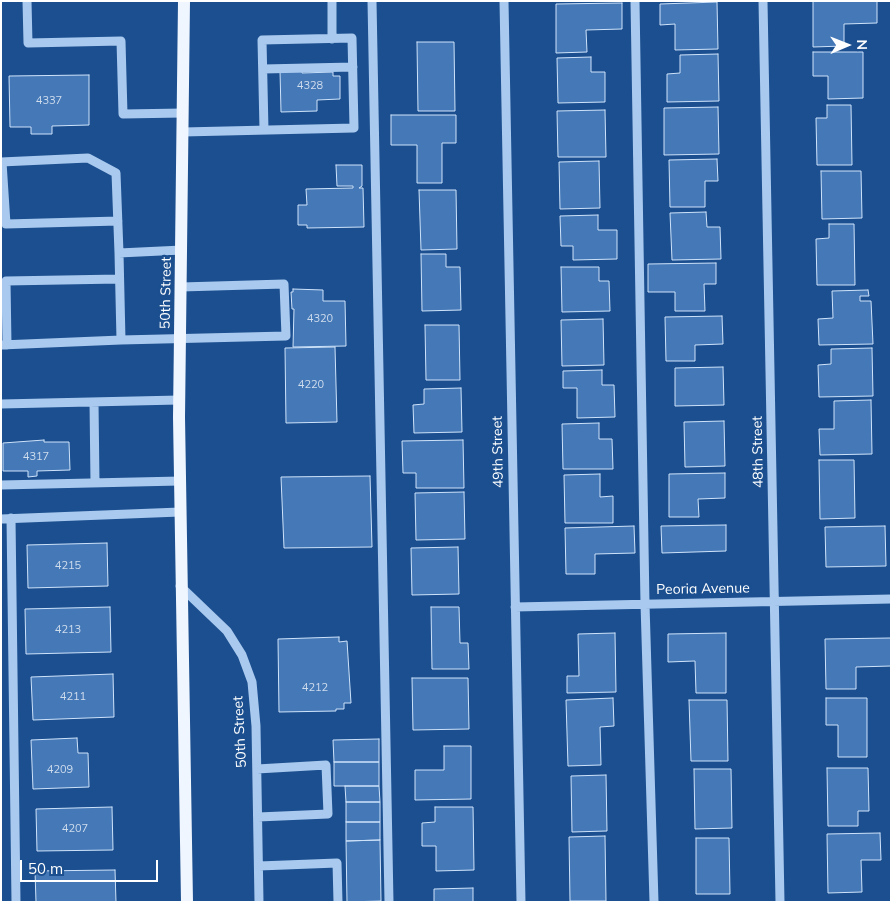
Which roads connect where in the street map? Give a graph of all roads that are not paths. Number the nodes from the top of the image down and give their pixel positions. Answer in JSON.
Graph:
{"nodes":[{"id":1,"x":27,"y":1,"type":"edge"},
{"id":2,"x":184,"y":1,"type":"edge"},
{"id":3,"x":332,"y":1,"type":"edge"},
{"id":4,"x":372,"y":1,"type":"edge"},
{"id":5,"x":504,"y":1,"type":"edge"},
{"id":6,"x":635,"y":1,"type":"edge"},
{"id":7,"x":763,"y":1,"type":"edge"},
{"id":8,"x":332,"y":39,"type":"junction"},
{"id":9,"x":353,"y":66,"type":"junction"},
{"id":10,"x":263,"y":69,"type":"junction"},
{"id":11,"x":183,"y":113,"type":"junction"},
{"id":12,"x":264,"y":130,"type":"junction"},
{"id":13,"x":183,"y":132,"type":"junction"},
{"id":14,"x":2,"y":162,"type":"edge"},
{"id":15,"x":118,"y":221,"type":"junction"},
{"id":16,"x":182,"y":250,"type":"junction"},
{"id":17,"x":119,"y":253,"type":"junction"},
{"id":18,"x":120,"y":278,"type":"junction"},
{"id":19,"x":181,"y":287,"type":"junction"},
{"id":20,"x":180,"y":339,"type":"junction"},
{"id":21,"x":121,"y":340,"type":"junction"},
{"id":22,"x":4,"y":345,"type":"edge"},
{"id":23,"x":179,"y":400,"type":"junction"},
{"id":24,"x":94,"y":402,"type":"junction"},
{"id":25,"x":1,"y":404,"type":"edge"},
{"id":26,"x":180,"y":481,"type":"junction"},
{"id":27,"x":95,"y":483,"type":"junction"},
{"id":28,"x":1,"y":485,"type":"edge"},
{"id":29,"x":180,"y":512,"type":"junction"},
{"id":30,"x":11,"y":518,"type":"junction"},
{"id":31,"x":1,"y":519,"type":"edge"},
{"id":32,"x":180,"y":586,"type":"junction"},
{"id":33,"x":891,"y":599,"type":"edge"},
{"id":34,"x":774,"y":601,"type":"junction"},
{"id":35,"x":646,"y":604,"type":"junction"},
{"id":36,"x":515,"y":607,"type":"junction"},
{"id":37,"x":257,"y":769,"type":"junction"},
{"id":38,"x":258,"y":817,"type":"junction"},
{"id":39,"x":259,"y":866,"type":"junction"},
{"id":40,"x":16,"y":902,"type":"edge"},
{"id":41,"x":186,"y":902,"type":"edge"},
{"id":42,"x":259,"y":902,"type":"edge"},
{"id":43,"x":338,"y":902,"type":"edge"},
{"id":44,"x":389,"y":902,"type":"edge"},
{"id":45,"x":520,"y":902,"type":"edge"},
{"id":46,"x":654,"y":902,"type":"edge"},
{"id":47,"x":780,"y":902,"type":"edge"}],
"edges":[{"from":1,"to":11,"type":"street"},
{"from":2,"to":11,"type":"main road","name":"50th Street"},
{"from":3,"to":8,"type":"street"},
{"from":4,"to":44,"type":"street"},
{"from":5,"to":36,"type":"street","name":"49th Street"},
{"from":6,"to":35,"type":"street"},
{"from":7,"to":34,"type":"street","name":"48th Street"},
{"from":8,"to":9,"type":"street"},
{"from":8,"to":10,"type":"street"},
{"from":9,"to":10,"type":"street"},
{"from":9,"to":12,"type":"street"},
{"from":10,"to":12,"type":"street"},
{"from":11,"to":13,"type":"main road","name":"50th Street"},
{"from":12,"to":13,"type":"street"},
{"from":13,"to":16,"type":"main road","name":"50th Street"},
{"from":14,"to":15,"type":"street"},
{"from":14,"to":15,"type":"street"},
{"from":15,"to":17,"type":"street"},
{"from":16,"to":17,"type":"street"},
{"from":16,"to":19,"type":"main road","name":"50th Street"},
{"from":17,"to":18,"type":"street"},
{"from":18,"to":21,"type":"street"},
{"from":18,"to":22,"type":"street"},
{"from":19,"to":20,"type":"main road","name":"50th Street"},
{"from":19,"to":20,"type":"street"},
{"from":20,"to":21,"type":"street"},
{"from":20,"to":23,"type":"main road","name":"50th Street"},
{"from":21,"to":22,"type":"street"},
{"from":23,"to":24,"type":"street"},
{"from":23,"to":26,"type":"main road","name":"50th Street"},
{"from":24,"to":25,"type":"street"},
{"from":24,"to":27,"type":"street"},
{"from":26,"to":27,"type":"street"},
{"from":26,"to":29,"type":"main road","name":"50th Street"},
{"from":27,"to":28,"type":"street"},
{"from":29,"to":30,"type":"street"},
{"from":29,"to":32,"type":"main road","name":"50th Street"},
{"from":30,"to":31,"type":"street"},
{"from":30,"to":40,"type":"street"},
{"from":32,"to":37,"type":"street","name":"50th Street"},
{"from":32,"to":41,"type":"main road","name":"50th Street"},
{"from":33,"to":34,"type":"street","name":"Peoria Avenue"},
{"from":34,"to":35,"type":"street","name":"Peoria Avenue"},
{"from":34,"to":47,"type":"street","name":"48th Street"},
{"from":35,"to":36,"type":"street","name":"Peoria Avenue"},
{"from":35,"to":46,"type":"street"},
{"from":36,"to":45,"type":"street","name":"49th Street"},
{"from":37,"to":38,"type":"street","name":"50th Street"},
{"from":37,"to":38,"type":"street"},
{"from":38,"to":39,"type":"street","name":"50th Street"},
{"from":39,"to":42,"type":"street","name":"50th Street"},
{"from":39,"to":43,"type":"street"}]}
